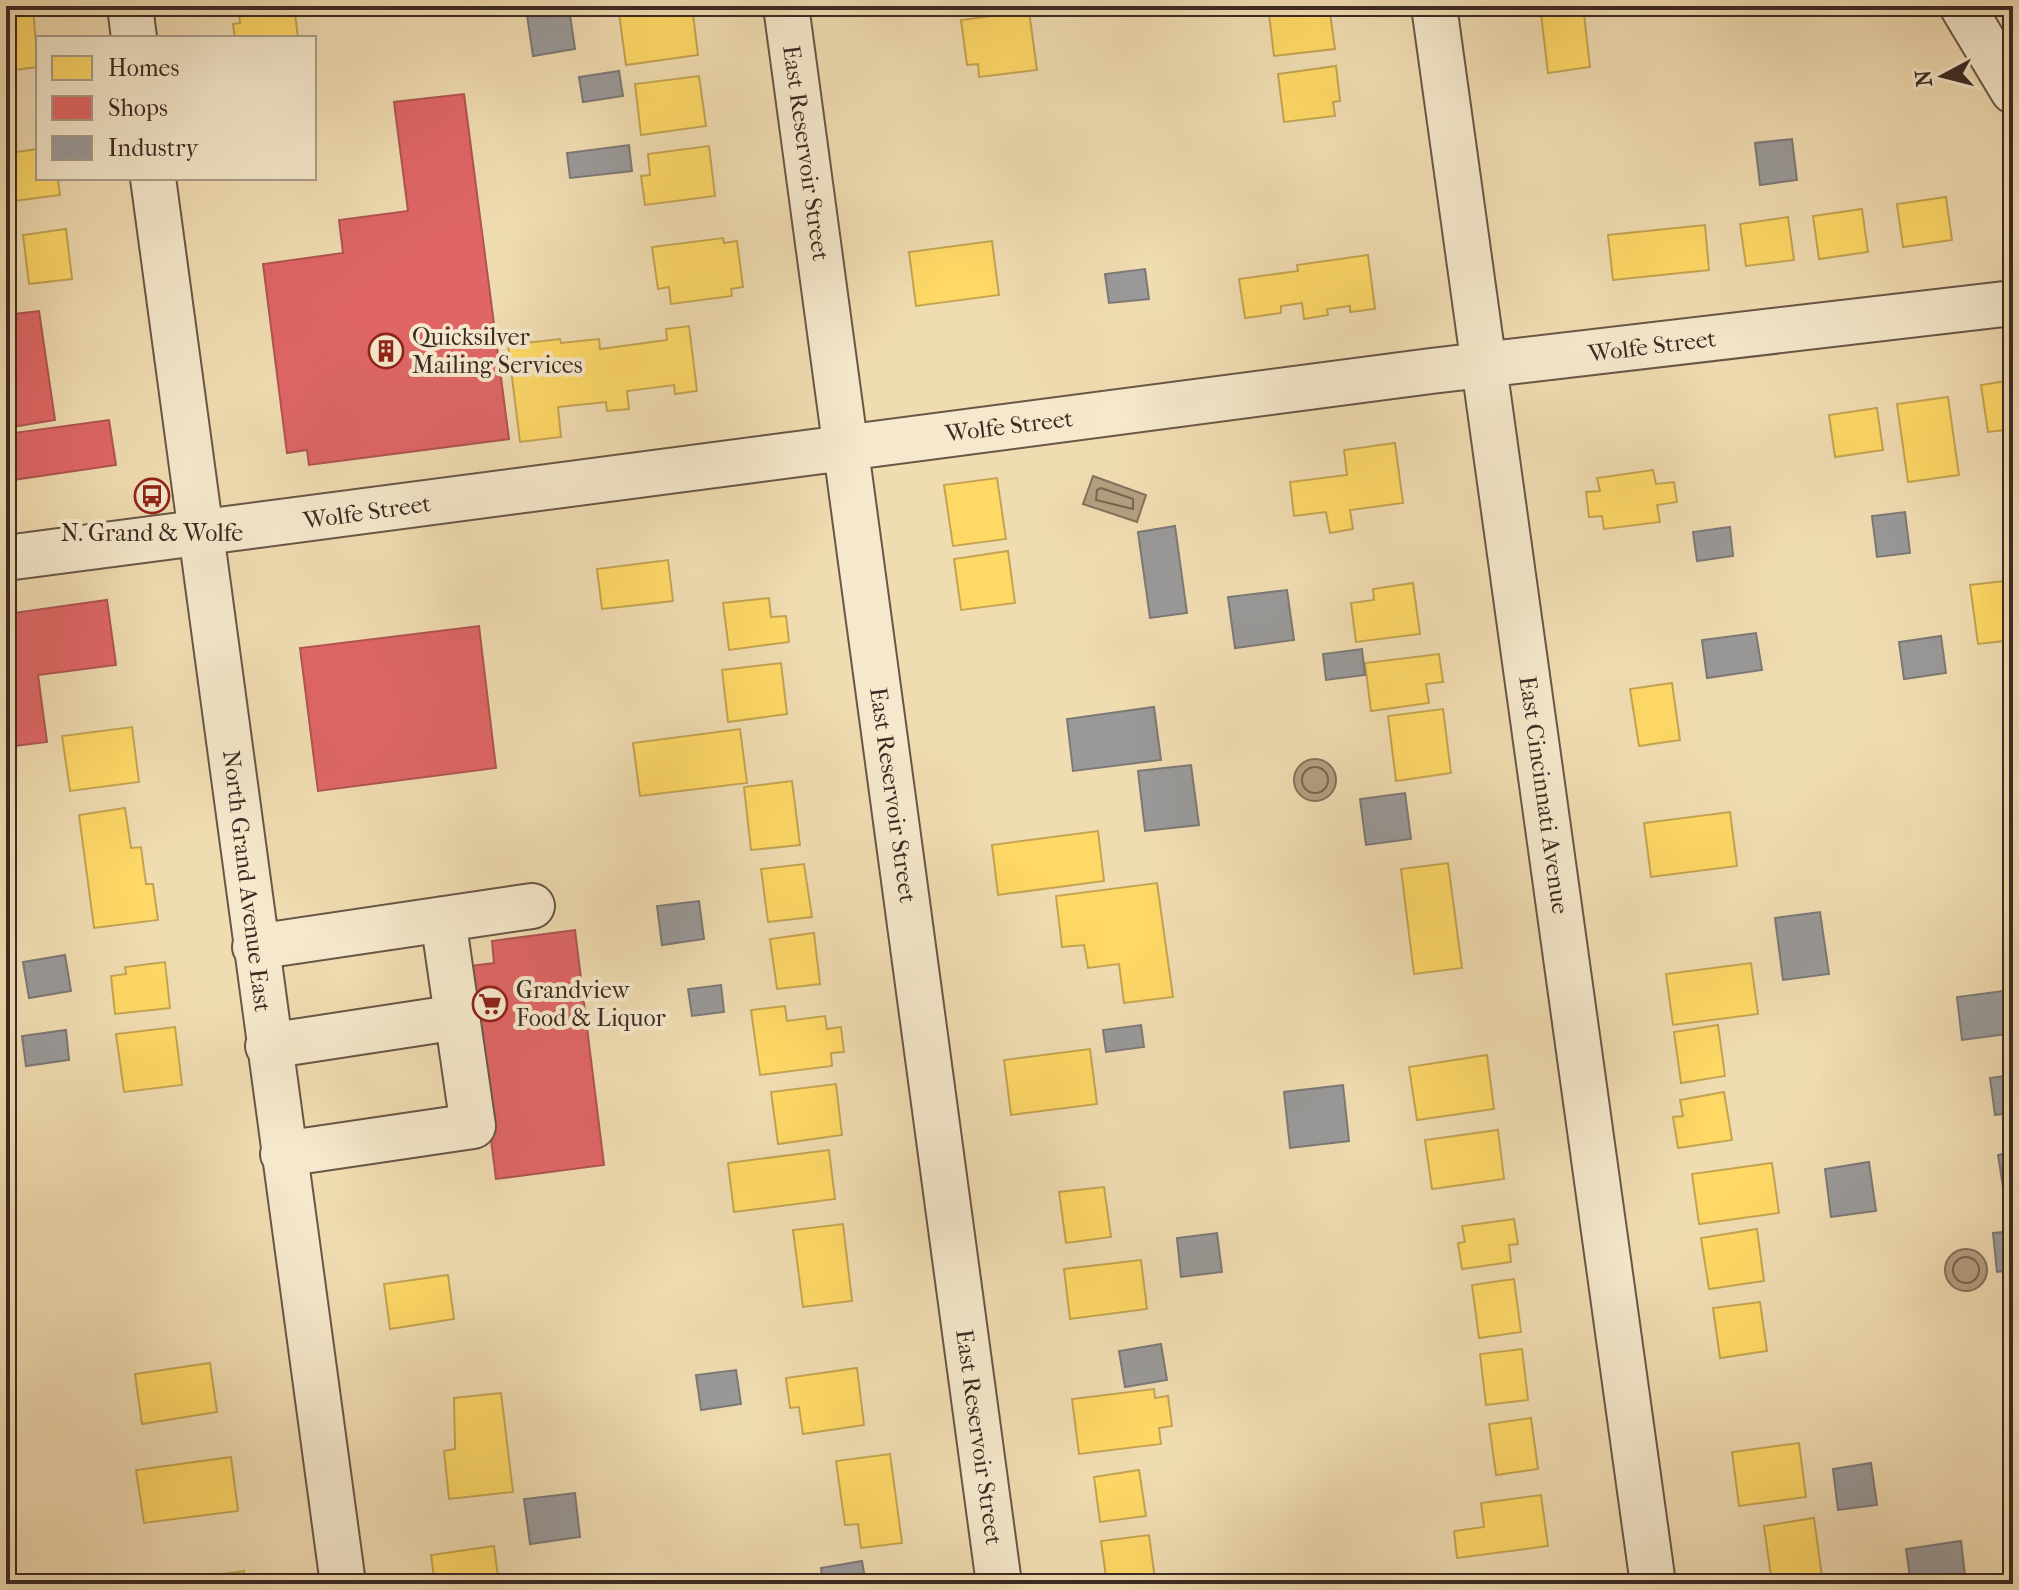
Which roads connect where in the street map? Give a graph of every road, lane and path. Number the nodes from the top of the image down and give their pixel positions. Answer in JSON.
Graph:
{"nodes":[{"id":1,"x":130,"y":6,"type":"edge"},
{"id":2,"x":786,"y":6,"type":"edge"},
{"id":3,"x":1434,"y":6,"type":"edge"},
{"id":4,"x":1962,"y":6,"type":"edge"},
{"id":5,"x":134,"y":36,"type":"edge"},
{"id":6,"x":2013,"y":91,"type":"edge"},
{"id":7,"x":153,"y":180,"type":"edge"},
{"id":8,"x":2013,"y":303,"type":"edge"},
{"id":9,"x":1482,"y":365,"type":"junction"},
{"id":10,"x":846,"y":447,"type":"junction"},
{"id":11,"x":201,"y":535,"type":"junction"},
{"id":12,"x":6,"y":558,"type":"edge"},
{"id":13,"x":532,"y":906,"type":"dead end"},
{"id":14,"x":443,"y":919,"type":"junction"},
{"id":15,"x":255,"y":947,"type":"junction"},
{"id":16,"x":458,"y":1017,"type":"junction"},
{"id":17,"x":268,"y":1046,"type":"junction"},
{"id":18,"x":283,"y":1154,"type":"junction"},
{"id":19,"x":343,"y":1584,"type":"edge"},
{"id":20,"x":999,"y":1584,"type":"edge"},
{"id":21,"x":1653,"y":1584,"type":"edge"}],
"edges":[{"from":1,"to":5,"type":"street"},
{"from":2,"to":10,"type":"street","name":"East Reservoir Street"},
{"from":3,"to":9,"type":"street","name":"East Cincinnati Avenue"},
{"from":4,"to":6,"type":"street"},
{"from":7,"to":11,"type":"street","name":"North Grand Avenue East"},
{"from":8,"to":9,"type":"street","name":"Wolfe Street"},
{"from":9,"to":10,"type":"street","name":"Wolfe Street"},
{"from":9,"to":21,"type":"street","name":"East Cincinnati Avenue"},
{"from":10,"to":11,"type":"street","name":"Wolfe Street"},
{"from":10,"to":20,"type":"street","name":"East Reservoir Street"},
{"from":11,"to":12,"type":"street","name":"Wolfe Street"},
{"from":11,"to":15,"type":"street","name":"North Grand Avenue East"},
{"from":13,"to":14,"type":"street"},
{"from":14,"to":15,"type":"street"},
{"from":14,"to":16,"type":"street"},
{"from":15,"to":17,"type":"street","name":"North Grand Avenue East"},
{"from":16,"to":17,"type":"street"},
{"from":16,"to":18,"type":"street"},
{"from":17,"to":18,"type":"street","name":"North Grand Avenue East"},
{"from":18,"to":19,"type":"street","name":"North Grand Avenue East"}]}
